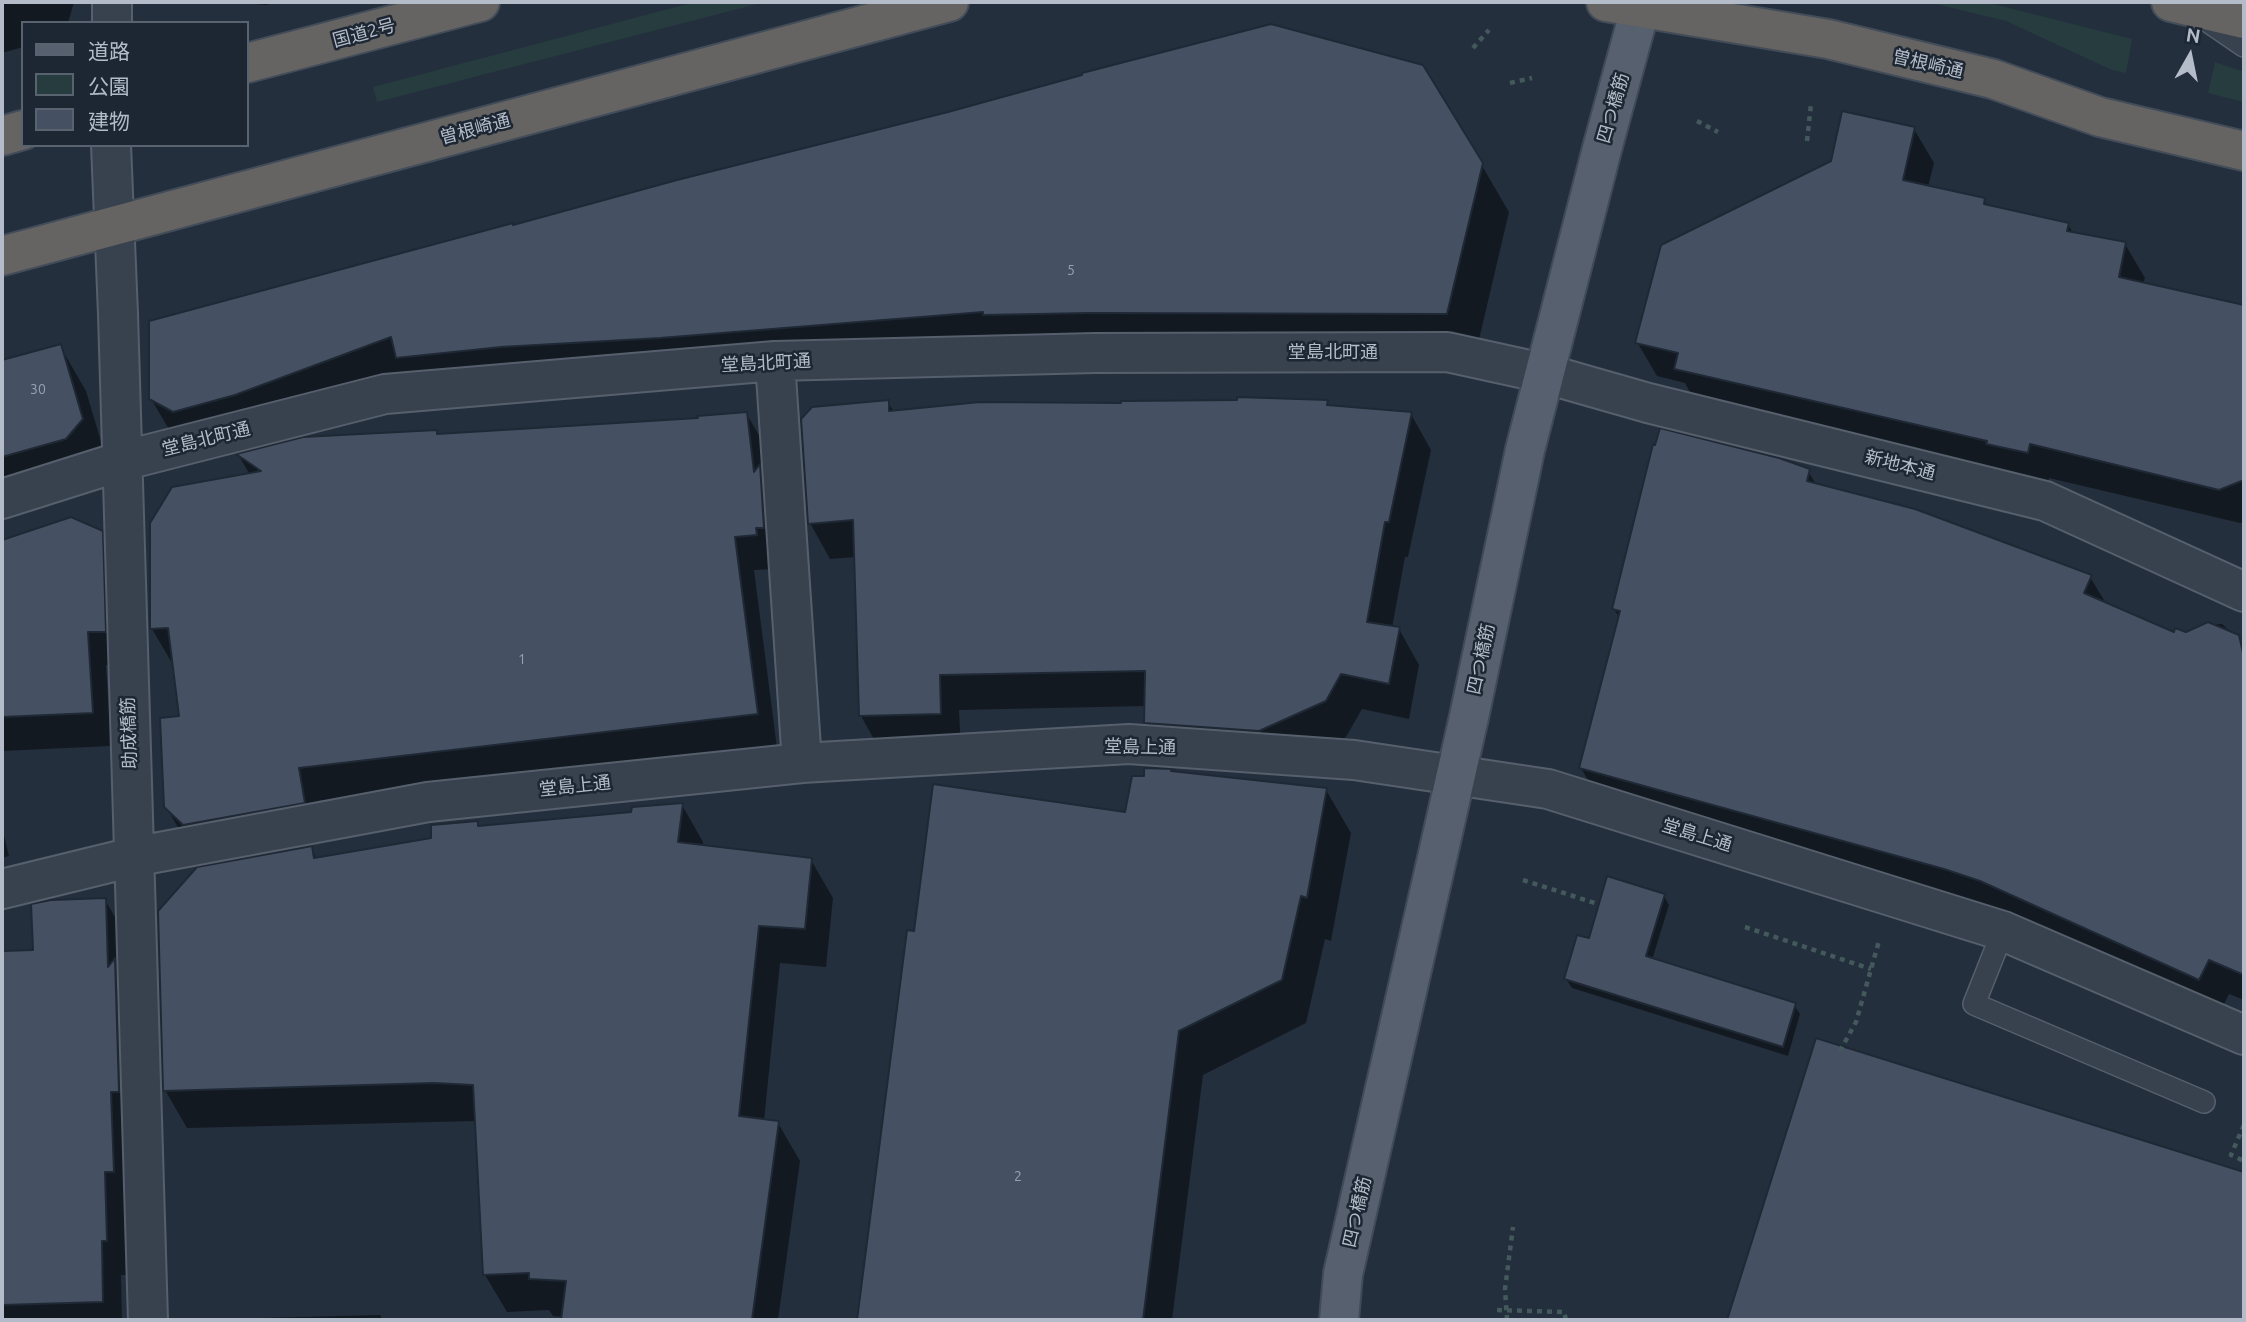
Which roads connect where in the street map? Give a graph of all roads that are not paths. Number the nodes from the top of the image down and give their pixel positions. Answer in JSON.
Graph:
{"nodes":[{"id":1,"x":112,"y":2,"type":"edge"},
{"id":2,"x":480,"y":2,"type":"edge"},
{"id":3,"x":948,"y":2,"type":"edge"},
{"id":4,"x":2177,"y":3,"type":"edge"},
{"id":5,"x":1629,"y":4,"type":"edge"},
{"id":6,"x":2244,"y":19,"type":"edge"},
{"id":7,"x":113,"y":21,"type":"edge"},
{"id":8,"x":2244,"y":46,"type":"edge"},
{"id":9,"x":248,"y":63,"type":"edge"},
{"id":10,"x":21,"y":131,"type":"edge"},
{"id":11,"x":2,"y":136,"type":"edge"},
{"id":12,"x":111,"y":147,"type":"edge"},
{"id":13,"x":2244,"y":151,"type":"edge"},
{"id":14,"x":114,"y":227,"type":"junction"},
{"id":15,"x":2,"y":256,"type":"edge"},
{"id":16,"x":775,"y":361,"type":"junction"},
{"id":17,"x":1543,"y":373,"type":"junction"},
{"id":18,"x":122,"y":461,"type":"junction"},
{"id":19,"x":2,"y":499,"type":"edge"},
{"id":20,"x":2244,"y":592,"type":"edge"},
{"id":21,"x":802,"y":763,"type":"junction"},
{"id":22,"x":1455,"y":775,"type":"junction"},
{"id":23,"x":133,"y":856,"type":"junction"},
{"id":24,"x":2,"y":889,"type":"edge"},
{"id":25,"x":2003,"y":931,"type":"junction"},
{"id":26,"x":2244,"y":1035,"type":"edge"},
{"id":27,"x":2204,"y":1102,"type":"dead end"},
{"id":28,"x":148,"y":1320,"type":"edge"},
{"id":29,"x":1339,"y":1320,"type":"edge"}],
"edges":[{"from":1,"to":7,"type":"street"},
{"from":2,"to":9,"type":"highway","name":"国道2号"},
{"from":3,"to":14,"type":"highway","name":"曽根崎通"},
{"from":4,"to":6,"type":"highway"},
{"from":4,"to":8,"type":"lane"},
{"from":5,"to":13,"type":"highway","name":"曽根崎通"},
{"from":5,"to":17,"type":"main road","name":"四つ橋筋"},
{"from":10,"to":11,"type":"highway"},
{"from":12,"to":14,"type":"street","name":"助成橋筋"},
{"from":14,"to":15,"type":"highway","name":"曽根崎通"},
{"from":14,"to":18,"type":"street","name":"助成橋筋"},
{"from":16,"to":17,"type":"street","name":"堂島北町通"},
{"from":16,"to":18,"type":"street","name":"堂島北町通"},
{"from":16,"to":21,"type":"street"},
{"from":17,"to":20,"type":"street","name":"新地本通"},
{"from":17,"to":22,"type":"main road","name":"四つ橋筋"},
{"from":18,"to":19,"type":"street","name":"堂島北町通"},
{"from":18,"to":23,"type":"street","name":"助成橋筋"},
{"from":21,"to":22,"type":"street","name":"堂島上通"},
{"from":21,"to":23,"type":"street","name":"堂島上通"},
{"from":22,"to":25,"type":"street","name":"堂島上通"},
{"from":22,"to":29,"type":"main road","name":"四つ橋筋"},
{"from":23,"to":24,"type":"street","name":"堂島上通"},
{"from":23,"to":28,"type":"street","name":"助成橋筋"},
{"from":25,"to":26,"type":"street","name":"堂島上通"},
{"from":25,"to":27,"type":"lane"}]}
